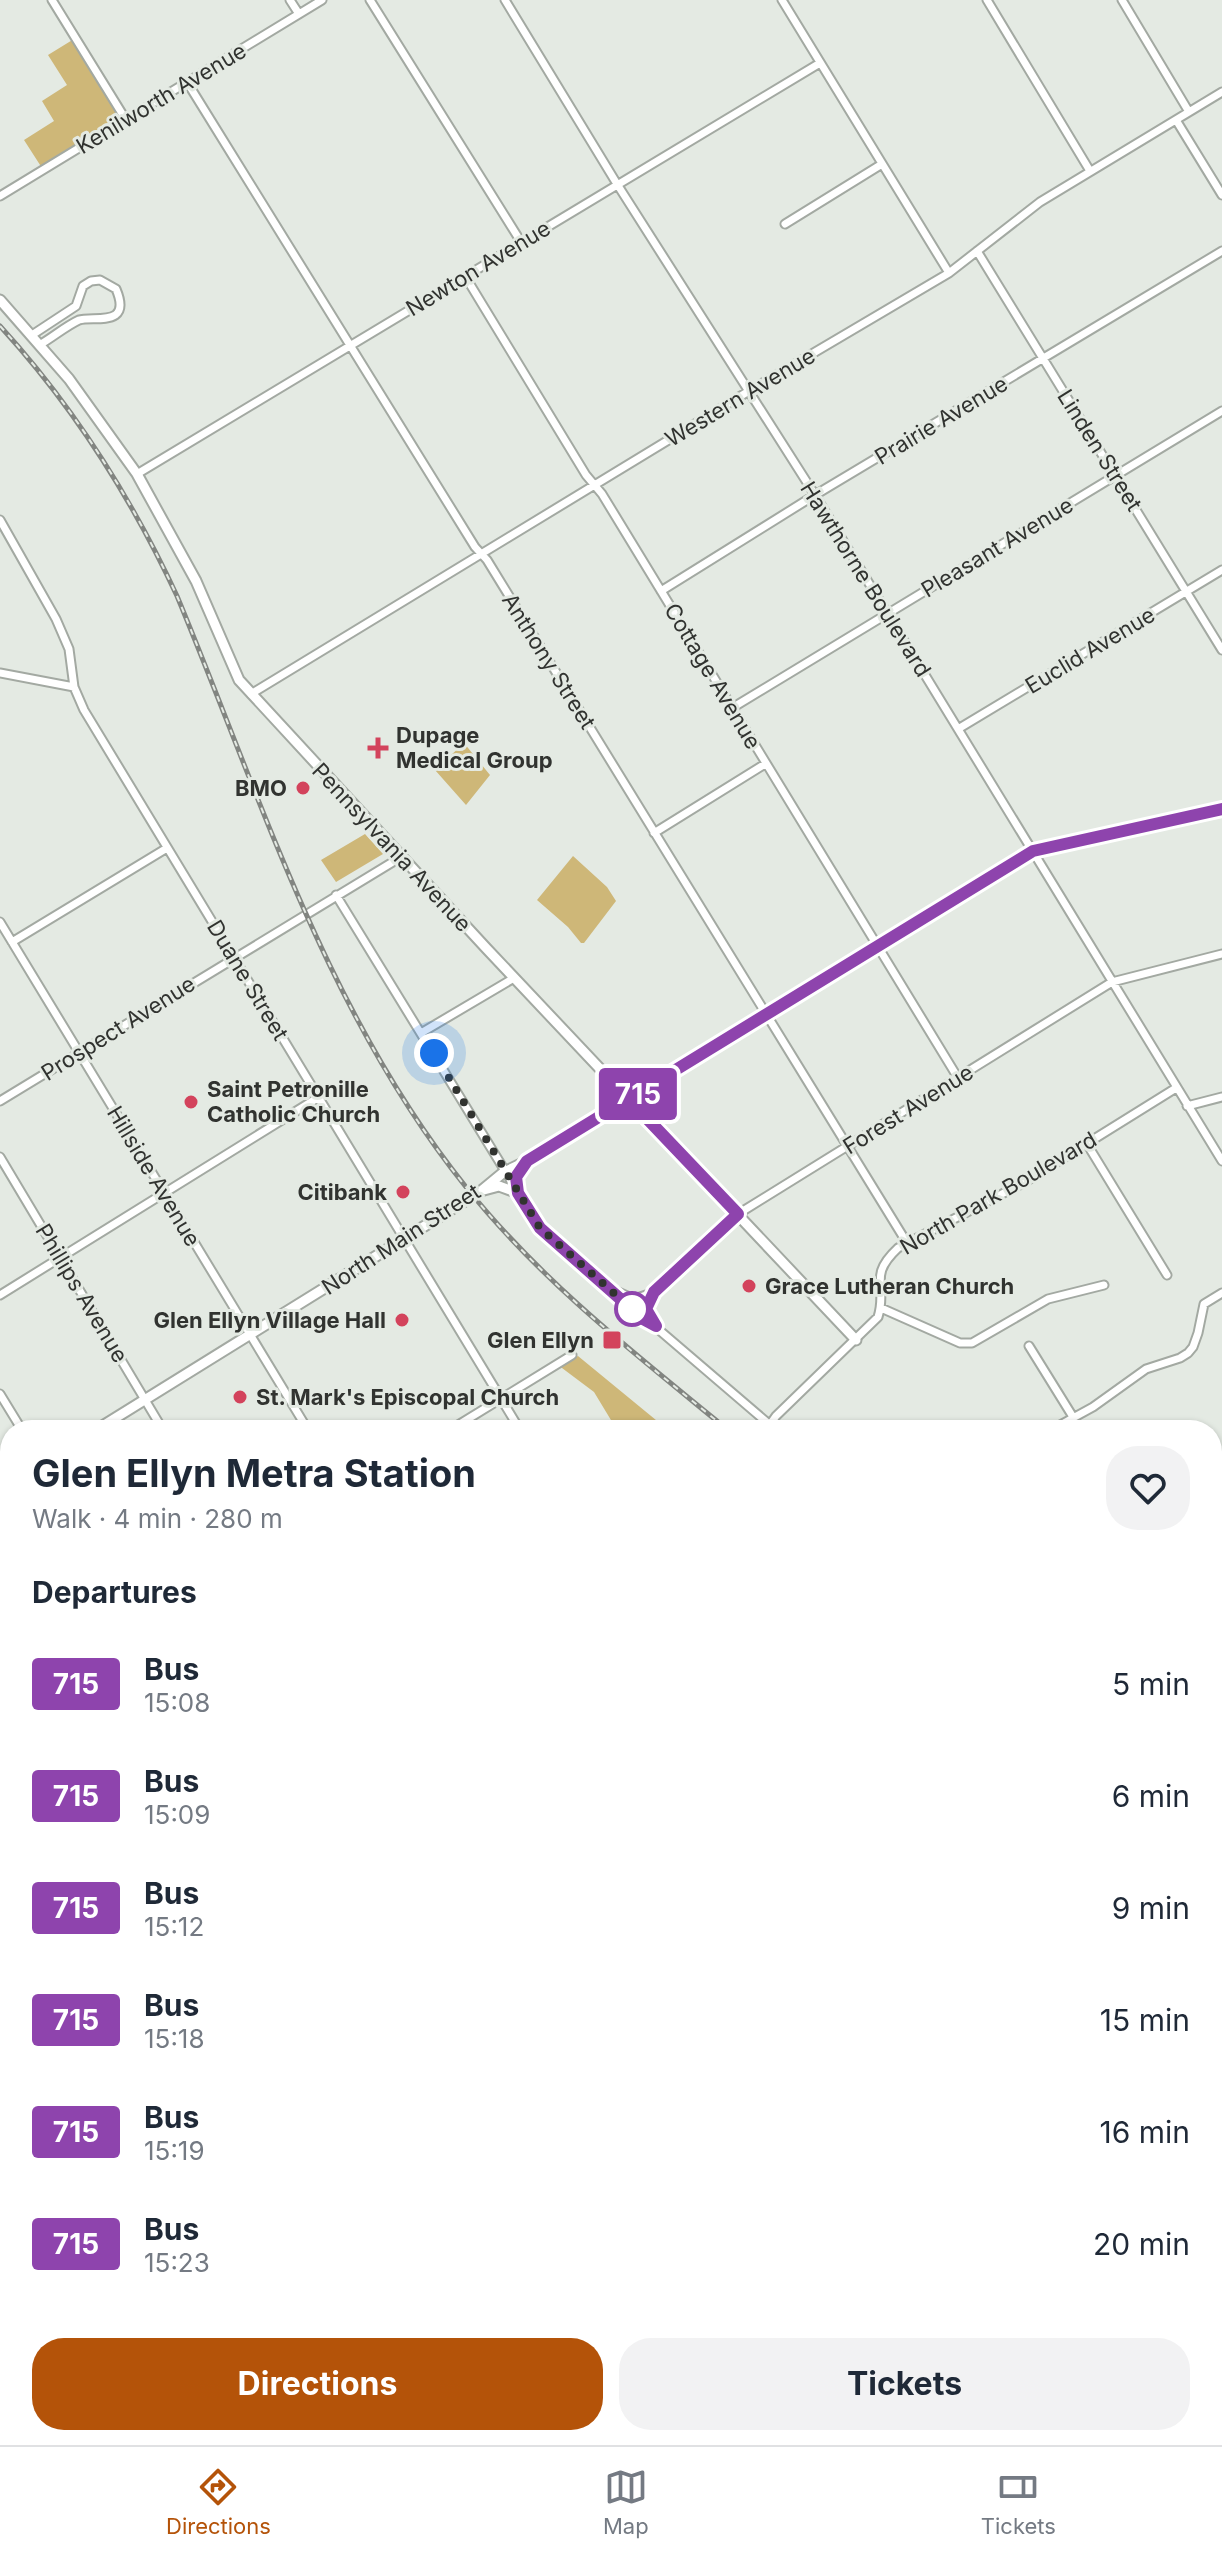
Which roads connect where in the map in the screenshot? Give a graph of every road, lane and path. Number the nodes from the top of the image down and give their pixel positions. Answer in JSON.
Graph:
{"nodes":[{"id":1,"x":52,"y":0,"type":"edge"},
{"id":2,"x":290,"y":0,"type":"edge"},
{"id":3,"x":322,"y":0,"type":"edge"},
{"id":4,"x":370,"y":0,"type":"edge"},
{"id":5,"x":505,"y":0,"type":"edge"},
{"id":6,"x":782,"y":0,"type":"edge"},
{"id":7,"x":987,"y":0,"type":"edge"},
{"id":8,"x":1122,"y":0,"type":"edge"},
{"id":9,"x":299,"y":14,"type":"junction"},
{"id":10,"x":820,"y":63,"type":"junction"},
{"id":11,"x":187,"y":82,"type":"junction"},
{"id":12,"x":1222,"y":92,"type":"edge"},
{"id":13,"x":1189,"y":112,"type":"junction"},
{"id":14,"x":126,"y":120,"type":"junction"},
{"id":15,"x":1176,"y":120,"type":"junction"},
{"id":16,"x":882,"y":164,"type":"junction"},
{"id":17,"x":1090,"y":171,"type":"junction"},
{"id":18,"x":617,"y":184,"type":"junction"},
{"id":19,"x":1222,"y":195,"type":"edge"},
{"id":20,"x":0,"y":196,"type":"edge"},
{"id":21,"x":785,"y":224,"type":"dead end"},
{"id":22,"x":521,"y":242,"type":"junction"},
{"id":23,"x":977,"y":251,"type":"junction"},
{"id":24,"x":1222,"y":251,"type":"edge"},
{"id":25,"x":949,"y":273,"type":"junction"},
{"id":26,"x":465,"y":276,"type":"junction"},
{"id":27,"x":0,"y":300,"type":"edge"},
{"id":28,"x":32,"y":335,"type":"junction"},
{"id":29,"x":41,"y":344,"type":"junction"},
{"id":30,"x":350,"y":345,"type":"junction"},
{"id":31,"x":1043,"y":358,"type":"junction"},
{"id":32,"x":749,"y":391,"type":"junction"},
{"id":33,"x":1222,"y":411,"type":"edge"},
{"id":34,"x":137,"y":474,"type":"junction"},
{"id":35,"x":1115,"y":475,"type":"junction"},
{"id":36,"x":594,"y":486,"type":"junction"},
{"id":37,"x":815,"y":495,"type":"junction"},
{"id":38,"x":0,"y":520,"type":"edge"},
{"id":39,"x":481,"y":553,"type":"junction"},
{"id":40,"x":1222,"y":570,"type":"edge"},
{"id":41,"x":661,"y":591,"type":"junction"},
{"id":42,"x":1186,"y":591,"type":"junction"},
{"id":43,"x":886,"y":612,"type":"junction"},
{"id":44,"x":1222,"y":650,"type":"edge"},
{"id":45,"x":0,"y":673,"type":"edge"},
{"id":46,"x":74,"y":687,"type":"junction"},
{"id":47,"x":251,"y":694,"type":"junction"},
{"id":48,"x":732,"y":708,"type":"junction"},
{"id":49,"x":958,"y":729,"type":"junction"},
{"id":50,"x":765,"y":764,"type":"junction"},
{"id":51,"x":1222,"y":809,"type":"edge"},
{"id":52,"x":654,"y":833,"type":"junction"},
{"id":53,"x":167,"y":848,"type":"junction"},
{"id":54,"x":1033,"y":851,"type":"junction"},
{"id":55,"x":401,"y":857,"type":"junction"},
{"id":56,"x":336,"y":895,"type":"junction"},
{"id":57,"x":0,"y":922,"type":"edge"},
{"id":58,"x":12,"y":942,"type":"junction"},
{"id":59,"x":878,"y":946,"type":"junction"},
{"id":60,"x":1222,"y":954,"type":"edge"},
{"id":61,"x":234,"y":957,"type":"junction"},
{"id":62,"x":514,"y":978,"type":"junction"},
{"id":63,"x":1112,"y":982,"type":"junction"},
{"id":64,"x":766,"y":1015,"type":"junction"},
{"id":65,"x":421,"y":1033,"type":"junction"},
{"id":66,"x":79,"y":1052,"type":"junction"},
{"id":67,"x":958,"y":1078,"type":"junction"},
{"id":68,"x":1176,"y":1088,"type":"junction"},
{"id":69,"x":319,"y":1097,"type":"junction"},
{"id":70,"x":1222,"y":1097,"type":"edge"},
{"id":71,"x":629,"y":1099,"type":"junction"},
{"id":72,"x":0,"y":1101,"type":"edge"},
{"id":73,"x":1187,"y":1106,"type":"junction"},
{"id":74,"x":1087,"y":1144,"type":"junction"},
{"id":75,"x":847,"y":1147,"type":"junction"},
{"id":76,"x":0,"y":1157,"type":"edge"},
{"id":77,"x":527,"y":1161,"type":"junction"},
{"id":78,"x":1222,"y":1161,"type":"edge"},
{"id":79,"x":504,"y":1172,"type":"junction"},
{"id":80,"x":163,"y":1191,"type":"junction"},
{"id":81,"x":481,"y":1191,"type":"junction"},
{"id":82,"x":518,"y":1193,"type":"junction"},
{"id":83,"x":738,"y":1214,"type":"junction"},
{"id":84,"x":404,"y":1238,"type":"junction"},
{"id":85,"x":907,"y":1243,"type":"junction"},
{"id":86,"x":61,"y":1257,"type":"junction"},
{"id":87,"x":1167,"y":1275,"type":"dead end"},
{"id":88,"x":607,"y":1285,"type":"junction"},
{"id":89,"x":1104,"y":1285,"type":"dead end"},
{"id":90,"x":654,"y":1292,"type":"junction"},
{"id":91,"x":1222,"y":1293,"type":"edge"},
{"id":92,"x":0,"y":1295,"type":"edge"},
{"id":93,"x":881,"y":1308,"type":"junction"},
{"id":94,"x":656,"y":1326,"type":"junction"},
{"id":95,"x":249,"y":1333,"type":"junction"},
{"id":96,"x":856,"y":1340,"type":"junction"},
{"id":97,"x":1029,"y":1346,"type":"dead end"},
{"id":98,"x":572,"y":1355,"type":"dead end"},
{"id":99,"x":0,"y":1394,"type":"edge"},
{"id":100,"x":501,"y":1398,"type":"junction"},
{"id":101,"x":146,"y":1399,"type":"junction"},
{"id":102,"x":1073,"y":1417,"type":"junction"},
{"id":103,"x":16,"y":1420,"type":"edge"},
{"id":104,"x":112,"y":1420,"type":"edge"},
{"id":105,"x":158,"y":1420,"type":"edge"},
{"id":106,"x":302,"y":1420,"type":"edge"},
{"id":107,"x":466,"y":1420,"type":"edge"},
{"id":108,"x":514,"y":1420,"type":"edge"},
{"id":109,"x":761,"y":1420,"type":"edge"},
{"id":110,"x":778,"y":1420,"type":"edge"},
{"id":111,"x":1068,"y":1420,"type":"edge"}],
"edges":[{"from":1,"to":14,"type":"street"},
{"from":2,"to":9,"type":"street"},
{"from":3,"to":9,"type":"street","name":"Kenilworth Avenue"},
{"from":4,"to":22,"type":"street"},
{"from":5,"to":18,"type":"street","name":"Hawthorne Boulevard"},
{"from":6,"to":10,"type":"street"},
{"from":7,"to":17,"type":"street"},
{"from":8,"to":13,"type":"street"},
{"from":9,"to":11,"type":"street","name":"Kenilworth Avenue"},
{"from":10,"to":16,"type":"street"},
{"from":10,"to":18,"type":"street","name":"Newton Avenue"},
{"from":11,"to":14,"type":"street","name":"Kenilworth Avenue"},
{"from":11,"to":30,"type":"street","name":"Anthony Street"},
{"from":12,"to":13,"type":"street","name":"Western Avenue"},
{"from":13,"to":15,"type":"street","name":"Western Avenue"},
{"from":14,"to":20,"type":"street","name":"Kenilworth Avenue"},
{"from":15,"to":17,"type":"street","name":"Western Avenue"},
{"from":15,"to":19,"type":"street"},
{"from":16,"to":21,"type":"street"},
{"from":16,"to":25,"type":"street"},
{"from":17,"to":23,"type":"street","name":"Western Avenue"},
{"from":18,"to":22,"type":"street","name":"Newton Avenue"},
{"from":18,"to":32,"type":"street","name":"Hawthorne Boulevard"},
{"from":22,"to":26,"type":"street","name":"Newton Avenue"},
{"from":23,"to":25,"type":"street","name":"Western Avenue"},
{"from":23,"to":31,"type":"street","name":"Linden Street"},
{"from":24,"to":31,"type":"street","name":"Prairie Avenue"},
{"from":25,"to":32,"type":"street","name":"Western Avenue"},
{"from":26,"to":30,"type":"street","name":"Newton Avenue"},
{"from":26,"to":36,"type":"street","name":"Cottage Avenue"},
{"from":27,"to":28,"type":"street","name":"Pennsylvania Avenue"},
{"from":28,"to":29,"type":"street","name":"Pennsylvania Avenue"},
{"from":28,"to":29,"type":"street"},
{"from":29,"to":34,"type":"street","name":"Pennsylvania Avenue"},
{"from":30,"to":34,"type":"street","name":"Newton Avenue"},
{"from":30,"to":39,"type":"street","name":"Anthony Street"},
{"from":31,"to":35,"type":"street","name":"Linden Street"},
{"from":31,"to":37,"type":"street","name":"Prairie Avenue"},
{"from":32,"to":36,"type":"street","name":"Western Avenue"},
{"from":32,"to":37,"type":"street","name":"Hawthorne Boulevard"},
{"from":33,"to":35,"type":"street","name":"Pleasant Avenue"},
{"from":34,"to":47,"type":"street","name":"Pennsylvania Avenue"},
{"from":35,"to":42,"type":"street","name":"Linden Street"},
{"from":35,"to":43,"type":"street","name":"Pleasant Avenue"},
{"from":36,"to":39,"type":"street","name":"Western Avenue"},
{"from":36,"to":41,"type":"street","name":"Cottage Avenue"},
{"from":37,"to":41,"type":"street","name":"Prairie Avenue"},
{"from":37,"to":43,"type":"street","name":"Hawthorne Boulevard"},
{"from":38,"to":46,"type":"street","name":"Duane Street"},
{"from":39,"to":47,"type":"street","name":"Western Avenue"},
{"from":39,"to":52,"type":"street","name":"Anthony Street"},
{"from":40,"to":42,"type":"street","name":"Euclid Avenue"},
{"from":41,"to":48,"type":"street","name":"Cottage Avenue"},
{"from":42,"to":44,"type":"street","name":"Linden Street"},
{"from":42,"to":49,"type":"street","name":"Euclid Avenue"},
{"from":43,"to":48,"type":"street","name":"Pleasant Avenue"},
{"from":43,"to":49,"type":"street","name":"Hawthorne Boulevard"},
{"from":45,"to":46,"type":"street"},
{"from":46,"to":53,"type":"street","name":"Duane Street"},
{"from":47,"to":55,"type":"street","name":"Pennsylvania Avenue"},
{"from":48,"to":50,"type":"street","name":"Cottage Avenue"},
{"from":49,"to":54,"type":"street","name":"Hawthorne Boulevard"},
{"from":50,"to":52,"type":"street"},
{"from":50,"to":59,"type":"street","name":"Cottage Avenue"},
{"from":51,"to":54,"type":"street","name":"North Main Street"},
{"from":52,"to":64,"type":"street","name":"Anthony Street"},
{"from":53,"to":58,"type":"street"},
{"from":53,"to":61,"type":"street","name":"Duane Street"},
{"from":54,"to":59,"type":"street","name":"North Main Street"},
{"from":54,"to":63,"type":"street","name":"Hawthorne Boulevard"},
{"from":55,"to":56,"type":"street","name":"Prospect Avenue"},
{"from":55,"to":62,"type":"street","name":"Pennsylvania Avenue"},
{"from":56,"to":61,"type":"street","name":"Prospect Avenue"},
{"from":56,"to":65,"type":"street"},
{"from":57,"to":58,"type":"street","name":"Hillside Avenue"},
{"from":58,"to":66,"type":"street","name":"Hillside Avenue"},
{"from":59,"to":64,"type":"street","name":"North Main Street"},
{"from":59,"to":67,"type":"street","name":"Cottage Avenue"},
{"from":60,"to":63,"type":"street","name":"Forest Avenue"},
{"from":61,"to":66,"type":"street","name":"Prospect Avenue"},
{"from":61,"to":69,"type":"street","name":"Duane Street"},
{"from":62,"to":65,"type":"street"},
{"from":62,"to":71,"type":"street","name":"Pennsylvania Avenue"},
{"from":63,"to":67,"type":"street","name":"Forest Avenue"},
{"from":63,"to":68,"type":"street","name":"Hawthorne Boulevard"},
{"from":64,"to":71,"type":"street","name":"North Main Street"},
{"from":64,"to":75,"type":"street","name":"Anthony Street"},
{"from":65,"to":79,"type":"street"},
{"from":66,"to":72,"type":"street","name":"Prospect Avenue"},
{"from":66,"to":80,"type":"street","name":"Hillside Avenue"},
{"from":67,"to":75,"type":"street","name":"Forest Avenue"},
{"from":68,"to":73,"type":"street","name":"Hawthorne Boulevard"},
{"from":68,"to":74,"type":"street","name":"North Park Boulevard"},
{"from":69,"to":80,"type":"street"},
{"from":69,"to":84,"type":"street","name":"Duane Street"},
{"from":70,"to":73,"type":"street"},
{"from":71,"to":77,"type":"street","name":"North Main Street"},
{"from":71,"to":83,"type":"street","name":"Pennsylvania Avenue"},
{"from":73,"to":78,"type":"street","name":"Hawthorne Boulevard"},
{"from":74,"to":85,"type":"street","name":"North Park Boulevard"},
{"from":74,"to":87,"type":"street"},
{"from":75,"to":83,"type":"street","name":"Forest Avenue"},
{"from":75,"to":85,"type":"street","name":"Anthony Street"},
{"from":76,"to":86,"type":"street","name":"Phillips Avenue"},
{"from":77,"to":79,"type":"street","name":"North Main Street"},
{"from":77,"to":82,"type":"street"},
{"from":79,"to":81,"type":"street","name":"North Main Street"},
{"from":79,"to":82,"type":"street"},
{"from":80,"to":86,"type":"street"},
{"from":80,"to":95,"type":"street","name":"Hillside Avenue"},
{"from":81,"to":82,"type":"street"},
{"from":81,"to":84,"type":"street","name":"North Main Street"},
{"from":82,"to":88,"type":"street"},
{"from":83,"to":90,"type":"street","name":"Forest Avenue"},
{"from":83,"to":96,"type":"street","name":"Pennsylvania Avenue"},
{"from":84,"to":95,"type":"street","name":"North Main Street"},
{"from":84,"to":100,"type":"street","name":"Duane Street"},
{"from":85,"to":93,"type":"street","name":"North Park Boulevard"},
{"from":86,"to":92,"type":"street"},
{"from":86,"to":101,"type":"street","name":"Phillips Avenue"},
{"from":88,"to":90,"type":"street"},
{"from":88,"to":94,"type":"street"},
{"from":89,"to":93,"type":"street"},
{"from":90,"to":94,"type":"street"},
{"from":91,"to":102,"type":"street"},
{"from":93,"to":96,"type":"street"},
{"from":94,"to":109,"type":"street"},
{"from":95,"to":101,"type":"street","name":"North Main Street"},
{"from":95,"to":106,"type":"street","name":"Hillside Avenue"},
{"from":96,"to":110,"type":"street"},
{"from":97,"to":102,"type":"street"},
{"from":98,"to":100,"type":"street"},
{"from":99,"to":103,"type":"street"},
{"from":100,"to":107,"type":"street"},
{"from":100,"to":108,"type":"street","name":"Duane Street"},
{"from":101,"to":104,"type":"street","name":"North Main Street"},
{"from":101,"to":105,"type":"street","name":"Phillips Avenue"},
{"from":102,"to":111,"type":"street"}]}
